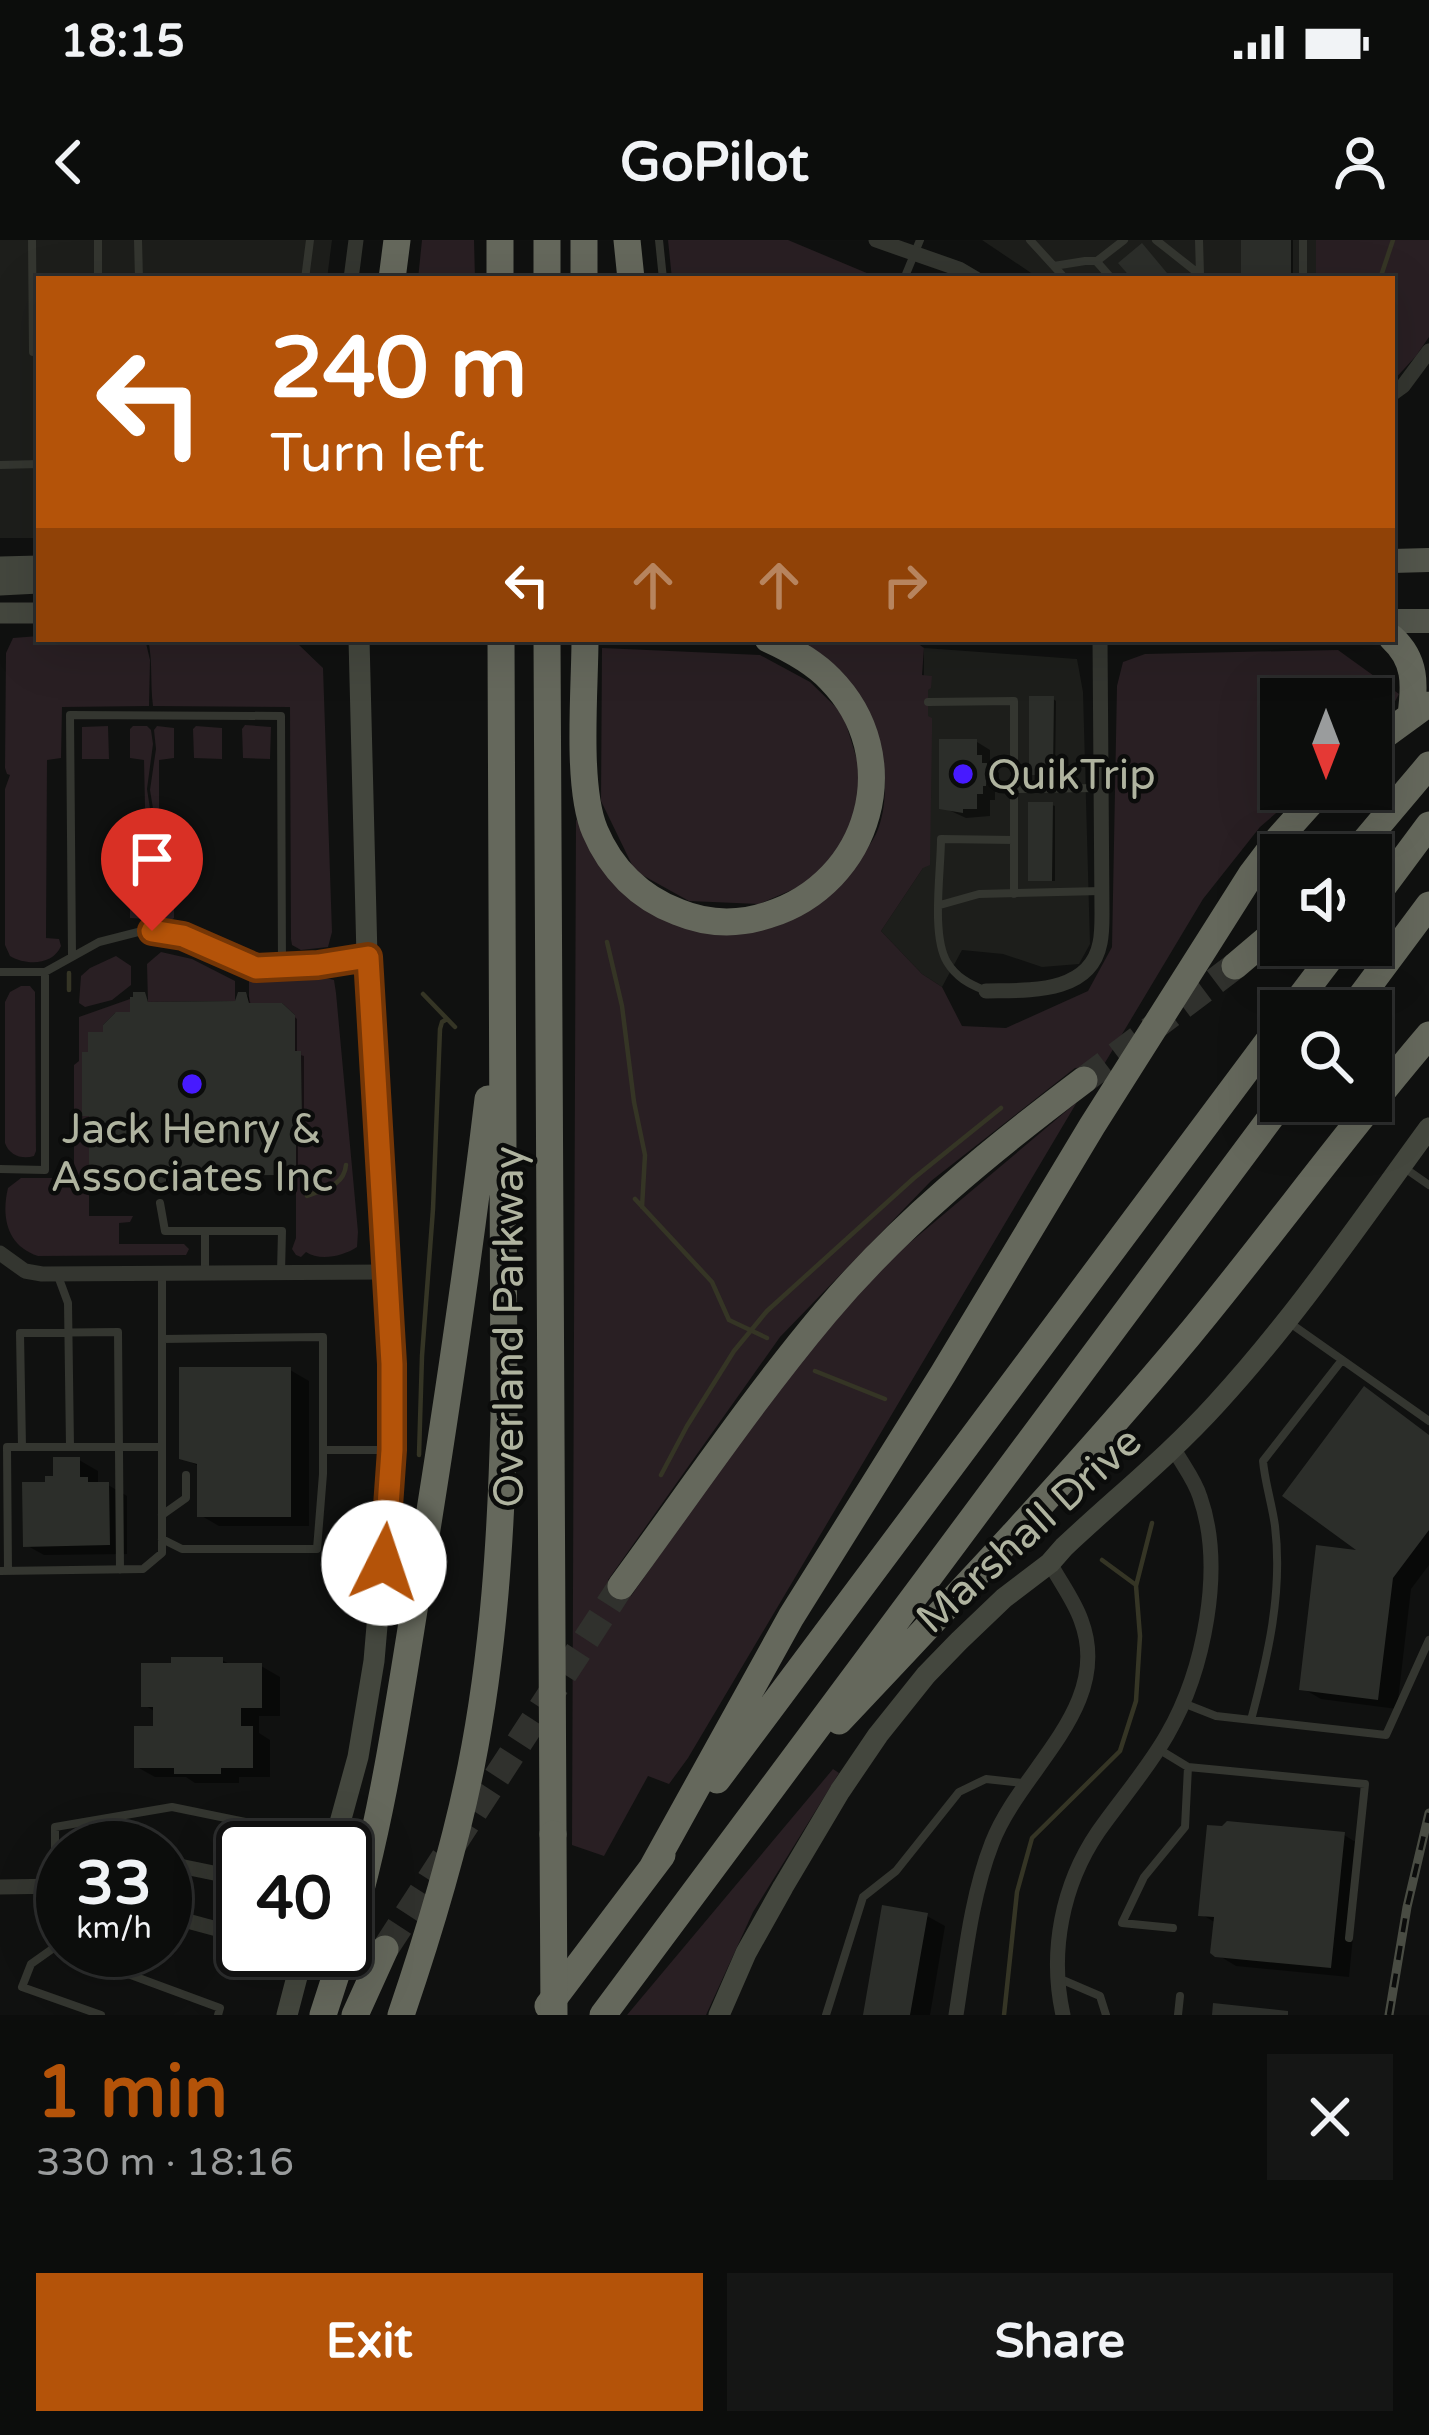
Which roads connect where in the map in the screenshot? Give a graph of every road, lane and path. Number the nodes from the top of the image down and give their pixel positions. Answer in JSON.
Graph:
{"nodes":[{"id":1,"x":32,"y":240,"type":"edge"},
{"id":2,"x":98,"y":240,"type":"edge"},
{"id":3,"x":138,"y":240,"type":"edge"},
{"id":4,"x":310,"y":240,"type":"edge"},
{"id":5,"x":356,"y":240,"type":"edge"},
{"id":6,"x":397,"y":240,"type":"edge"},
{"id":7,"x":500,"y":240,"type":"edge"},
{"id":8,"x":547,"y":240,"type":"edge"},
{"id":9,"x":584,"y":240,"type":"edge"},
{"id":10,"x":627,"y":240,"type":"edge"},
{"id":11,"x":659,"y":240,"type":"edge"},
{"id":12,"x":876,"y":240,"type":"edge"},
{"id":13,"x":1030,"y":240,"type":"edge"},
{"id":14,"x":1124,"y":240,"type":"edge"},
{"id":15,"x":1156,"y":240,"type":"edge"},
{"id":16,"x":1199,"y":240,"type":"edge"},
{"id":17,"x":1303,"y":240,"type":"edge"},
{"id":18,"x":918,"y":246,"type":"edge"},
{"id":19,"x":1097,"y":262,"type":"junction"},
{"id":20,"x":1054,"y":266,"type":"junction"},
{"id":21,"x":1062,"y":275,"type":"dead end"},
{"id":22,"x":98,"y":276,"type":"edge"},
{"id":23,"x":139,"y":276,"type":"edge"},
{"id":24,"x":305,"y":276,"type":"edge"},
{"id":25,"x":351,"y":276,"type":"edge"},
{"id":26,"x":392,"y":276,"type":"edge"},
{"id":27,"x":500,"y":276,"type":"edge"},
{"id":28,"x":547,"y":276,"type":"edge"},
{"id":29,"x":584,"y":276,"type":"edge"},
{"id":30,"x":631,"y":276,"type":"edge"},
{"id":31,"x":663,"y":276,"type":"edge"},
{"id":32,"x":905,"y":276,"type":"edge"},
{"id":33,"x":971,"y":276,"type":"edge"},
{"id":34,"x":1109,"y":276,"type":"edge"},
{"id":35,"x":1199,"y":276,"type":"edge"},
{"id":36,"x":1200,"y":276,"type":"edge"},
{"id":37,"x":1303,"y":276,"type":"edge"},
{"id":38,"x":1429,"y":351,"type":"edge"},
{"id":39,"x":33,"y":352,"type":"dead end"},
{"id":40,"x":1395,"y":392,"type":"edge"},
{"id":41,"x":36,"y":464,"type":"edge"},
{"id":42,"x":0,"y":465,"type":"edge"},
{"id":43,"x":1429,"y":560,"type":"edge"},
{"id":44,"x":1395,"y":561,"type":"edge"},
{"id":45,"x":0,"y":566,"type":"edge"},
{"id":46,"x":36,"y":566,"type":"edge"},
{"id":47,"x":36,"y":583,"type":"edge"},
{"id":48,"x":0,"y":585,"type":"edge"},
{"id":49,"x":0,"y":613,"type":"edge"},
{"id":50,"x":36,"y":613,"type":"edge"},
{"id":51,"x":1395,"y":621,"type":"edge"},
{"id":52,"x":1429,"y":621,"type":"edge"},
{"id":53,"x":1395,"y":640,"type":"edge"},
{"id":54,"x":359,"y":642,"type":"edge"},
{"id":55,"x":501,"y":642,"type":"edge"},
{"id":56,"x":548,"y":642,"type":"edge"},
{"id":57,"x":585,"y":642,"type":"edge"},
{"id":58,"x":773,"y":642,"type":"edge"},
{"id":59,"x":1100,"y":642,"type":"edge"},
{"id":60,"x":928,"y":702,"type":"dead end"},
{"id":61,"x":1420,"y":709,"type":"edge"},
{"id":62,"x":1392,"y":730,"type":"edge"},
{"id":63,"x":1429,"y":765,"type":"edge"},
{"id":64,"x":1102,"y":788,"type":"junction"},
{"id":65,"x":1014,"y":789,"type":"junction"},
{"id":66,"x":1304,"y":810,"type":"edge"},
{"id":67,"x":1429,"y":825,"type":"edge"},
{"id":68,"x":1371,"y":834,"type":"edge"},
{"id":69,"x":1014,"y":840,"type":"junction"},
{"id":70,"x":1392,"y":875,"type":"edge"},
{"id":71,"x":1102,"y":891,"type":"junction"},
{"id":72,"x":1014,"y":894,"type":"junction"},
{"id":73,"x":940,"y":905,"type":"junction"},
{"id":74,"x":1429,"y":905,"type":"edge"},
{"id":75,"x":1260,"y":945,"type":"edge"},
{"id":76,"x":72,"y":956,"type":"junction"},
{"id":77,"x":368,"y":957,"type":"junction"},
{"id":78,"x":1235,"y":966,"type":"tunnel mouth"},
{"id":79,"x":1324,"y":966,"type":"edge"},
{"id":80,"x":282,"y":967,"type":"junction"},
{"id":81,"x":0,"y":972,"type":"edge"},
{"id":82,"x":45,"y":972,"type":"junction"},
{"id":83,"x":502,"y":975,"type":"junction"},
{"id":84,"x":1306,"y":990,"type":"edge"},
{"id":85,"x":1366,"y":990,"type":"edge"},
{"id":86,"x":986,"y":991,"type":"joint"},
{"id":87,"x":1429,"y":1035,"type":"edge"},
{"id":88,"x":1260,"y":1052,"type":"edge"},
{"id":89,"x":1084,"y":1080,"type":"tunnel mouth"},
{"id":90,"x":1267,"y":1122,"type":"edge"},
{"id":91,"x":1429,"y":1128,"type":"edge"},
{"id":92,"x":1401,"y":1166,"type":"junction"},
{"id":93,"x":0,"y":1169,"type":"edge"},
{"id":94,"x":1429,"y":1185,"type":"edge"},
{"id":95,"x":160,"y":1203,"type":"dead end"},
{"id":96,"x":205,"y":1231,"type":"junction"},
{"id":97,"x":0,"y":1253,"type":"edge"},
{"id":98,"x":386,"y":1272,"type":"junction"},
{"id":99,"x":162,"y":1273,"type":"junction"},
{"id":100,"x":205,"y":1273,"type":"junction"},
{"id":101,"x":281,"y":1273,"type":"junction"},
{"id":102,"x":57,"y":1274,"type":"junction"},
{"id":103,"x":1285,"y":1321,"type":"junction"},
{"id":104,"x":70,"y":1333,"type":"junction"},
{"id":105,"x":162,"y":1339,"type":"junction"},
{"id":106,"x":1342,"y":1360,"type":"junction"},
{"id":107,"x":1429,"y":1420,"type":"edge"},
{"id":108,"x":22,"y":1447,"type":"junction"},
{"id":109,"x":70,"y":1447,"type":"junction"},
{"id":110,"x":118,"y":1447,"type":"junction"},
{"id":111,"x":162,"y":1447,"type":"junction"},
{"id":112,"x":1174,"y":1449,"type":"junction"},
{"id":113,"x":323,"y":1450,"type":"junction"},
{"id":114,"x":392,"y":1450,"type":"junction"},
{"id":115,"x":185,"y":1475,"type":"dead end"},
{"id":116,"x":162,"y":1515,"type":"junction"},
{"id":117,"x":162,"y":1539,"type":"junction"},
{"id":118,"x":1050,"y":1563,"type":"junction"},
{"id":119,"x":120,"y":1570,"type":"junction"},
{"id":120,"x":4,"y":1571,"type":"edge"},
{"id":121,"x":621,"y":1586,"type":"tunnel mouth"},
{"id":122,"x":1429,"y":1640,"type":"edge"},
{"id":123,"x":1184,"y":1703,"type":"junction"},
{"id":124,"x":1251,"y":1720,"type":"junction"},
{"id":125,"x":1158,"y":1749,"type":"junction"},
{"id":126,"x":1188,"y":1767,"type":"junction"},
{"id":127,"x":1024,"y":1784,"type":"junction"},
{"id":128,"x":750,"y":1815,"type":"junction"},
{"id":129,"x":90,"y":1821,"type":"edge"},
{"id":130,"x":240,"y":1821,"type":"edge"},
{"id":131,"x":340,"y":1821,"type":"edge"},
{"id":132,"x":372,"y":1842,"type":"edge"},
{"id":133,"x":652,"y":1868,"type":"junction"},
{"id":134,"x":0,"y":1887,"type":"edge"},
{"id":135,"x":36,"y":1887,"type":"edge"},
{"id":136,"x":1173,"y":1928,"type":"dead end"},
{"id":137,"x":1348,"y":1938,"type":"dead end"},
{"id":138,"x":385,"y":1949,"type":"tunnel mouth"},
{"id":139,"x":36,"y":1960,"type":"edge"},
{"id":140,"x":136,"y":1977,"type":"edge"},
{"id":141,"x":296,"y":1977,"type":"edge"},
{"id":142,"x":335,"y":1977,"type":"edge"},
{"id":143,"x":1057,"y":1977,"type":"junction"},
{"id":144,"x":1180,"y":1996,"type":"dead end"},
{"id":145,"x":100,"y":2015,"type":"edge"},
{"id":146,"x":218,"y":2015,"type":"edge"},
{"id":147,"x":287,"y":2015,"type":"edge"},
{"id":148,"x":323,"y":2015,"type":"edge"},
{"id":149,"x":356,"y":2015,"type":"edge"},
{"id":150,"x":401,"y":2015,"type":"edge"},
{"id":151,"x":542,"y":2015,"type":"edge"},
{"id":152,"x":554,"y":2015,"type":"edge"},
{"id":153,"x":603,"y":2015,"type":"edge"},
{"id":154,"x":719,"y":2015,"type":"edge"},
{"id":155,"x":826,"y":2015,"type":"edge"},
{"id":156,"x":956,"y":2015,"type":"edge"},
{"id":157,"x":1063,"y":2015,"type":"edge"},
{"id":158,"x":1106,"y":2015,"type":"edge"},
{"id":159,"x":1178,"y":2015,"type":"edge"}],
"edges":[{"from":1,"to":39,"type":"lane"},
{"from":2,"to":22,"type":"lane"},
{"from":3,"to":23,"type":"lane"},
{"from":4,"to":24,"type":"lane"},
{"from":5,"to":25,"type":"street"},
{"from":6,"to":26,"type":"highway"},
{"from":7,"to":27,"type":"highway"},
{"from":8,"to":28,"type":"highway"},
{"from":9,"to":29,"type":"highway"},
{"from":10,"to":30,"type":"highway"},
{"from":11,"to":31,"type":"lane"},
{"from":12,"to":18,"type":"street"},
{"from":13,"to":20,"type":"lane"},
{"from":14,"to":19,"type":"lane"},
{"from":15,"to":35,"type":"lane"},
{"from":16,"to":36,"type":"lane"},
{"from":17,"to":37,"type":"lane"},
{"from":18,"to":32,"type":"lane"},
{"from":18,"to":33,"type":"street"},
{"from":19,"to":20,"type":"lane"},
{"from":19,"to":34,"type":"lane"},
{"from":20,"to":21,"type":"lane"},
{"from":38,"to":40,"type":"street"},
{"from":41,"to":42,"type":"lane"},
{"from":43,"to":44,"type":"main road"},
{"from":45,"to":46,"type":"street"},
{"from":47,"to":48,"type":"street"},
{"from":49,"to":50,"type":"street"},
{"from":51,"to":52,"type":"main road"},
{"from":53,"to":61,"type":"highway"},
{"from":54,"to":77,"type":"street"},
{"from":55,"to":83,"type":"highway"},
{"from":56,"to":152,"type":"highway","name":"Overland Parkway","bridge":true},
{"from":57,"to":58,"type":"highway"},
{"from":59,"to":64,"type":"street"},
{"from":60,"to":65,"type":"lane"},
{"from":61,"to":62,"type":"highway"},
{"from":63,"to":68,"type":"highway"},
{"from":64,"to":65,"type":"lane"},
{"from":64,"to":71,"type":"street"},
{"from":65,"to":69,"type":"lane"},
{"from":66,"to":133,"type":"highway"},
{"from":67,"to":70,"type":"highway"},
{"from":69,"to":72,"type":"lane"},
{"from":69,"to":73,"type":"lane"},
{"from":71,"to":72,"type":"lane"},
{"from":71,"to":86,"type":"street"},
{"from":72,"to":73,"type":"lane"},
{"from":73,"to":86,"type":"lane"},
{"from":74,"to":85,"type":"highway"},
{"from":75,"to":78,"type":"highway"},
{"from":76,"to":80,"type":"lane"},
{"from":76,"to":80,"type":"lane"},
{"from":76,"to":82,"type":"lane"},
{"from":77,"to":80,"type":"lane"},
{"from":77,"to":98,"type":"street"},
{"from":79,"to":84,"type":"highway"},
{"from":81,"to":82,"type":"lane"},
{"from":82,"to":93,"type":"lane"},
{"from":83,"to":132,"type":"highway"},
{"from":83,"to":150,"type":"highway"},
{"from":87,"to":128,"type":"highway"},
{"from":88,"to":133,"type":"highway"},
{"from":89,"to":121,"type":"highway"},
{"from":90,"to":128,"type":"highway"},
{"from":91,"to":92,"type":"street","name":"Marshall Drive"},
{"from":92,"to":94,"type":"lane"},
{"from":92,"to":103,"type":"street","name":"Marshall Drive"},
{"from":95,"to":96,"type":"lane"},
{"from":96,"to":100,"type":"lane"},
{"from":96,"to":101,"type":"lane"},
{"from":97,"to":102,"type":"street"},
{"from":98,"to":101,"type":"street"},
{"from":98,"to":114,"type":"street"},
{"from":99,"to":100,"type":"street"},
{"from":99,"to":102,"type":"street"},
{"from":99,"to":105,"type":"lane"},
{"from":100,"to":101,"type":"street"},
{"from":102,"to":104,"type":"lane"},
{"from":103,"to":106,"type":"lane"},
{"from":103,"to":112,"type":"street","name":"Marshall Drive"},
{"from":104,"to":108,"type":"lane"},
{"from":104,"to":109,"type":"lane"},
{"from":104,"to":110,"type":"lane"},
{"from":105,"to":111,"type":"lane"},
{"from":105,"to":113,"type":"lane"},
{"from":106,"to":107,"type":"lane"},
{"from":106,"to":124,"type":"lane"},
{"from":108,"to":109,"type":"lane"},
{"from":108,"to":120,"type":"lane"},
{"from":109,"to":110,"type":"lane"},
{"from":110,"to":111,"type":"lane"},
{"from":110,"to":119,"type":"lane"},
{"from":111,"to":116,"type":"lane"},
{"from":112,"to":118,"type":"street","name":"Marshall Drive"},
{"from":112,"to":123,"type":"street"},
{"from":113,"to":114,"type":"lane"},
{"from":113,"to":117,"type":"lane"},
{"from":114,"to":131,"type":"street"},
{"from":115,"to":116,"type":"lane"},
{"from":116,"to":117,"type":"lane"},
{"from":117,"to":119,"type":"lane"},
{"from":118,"to":127,"type":"street"},
{"from":118,"to":154,"type":"street","name":"Marshall Drive"},
{"from":119,"to":120,"type":"lane"},
{"from":122,"to":124,"type":"lane"},
{"from":123,"to":124,"type":"lane"},
{"from":123,"to":125,"type":"street"},
{"from":125,"to":126,"type":"lane"},
{"from":125,"to":143,"type":"street"},
{"from":126,"to":136,"type":"lane"},
{"from":126,"to":137,"type":"lane"},
{"from":127,"to":155,"type":"lane"},
{"from":127,"to":156,"type":"street"},
{"from":128,"to":153,"type":"highway"},
{"from":129,"to":130,"type":"lane"},
{"from":133,"to":151,"type":"highway"},
{"from":134,"to":135,"type":"street"},
{"from":138,"to":149,"type":"highway"},
{"from":139,"to":145,"type":"lane"},
{"from":140,"to":146,"type":"lane"},
{"from":141,"to":147,"type":"street"},
{"from":142,"to":148,"type":"highway"},
{"from":143,"to":157,"type":"street"},
{"from":143,"to":158,"type":"lane"},
{"from":144,"to":159,"type":"lane"}]}
